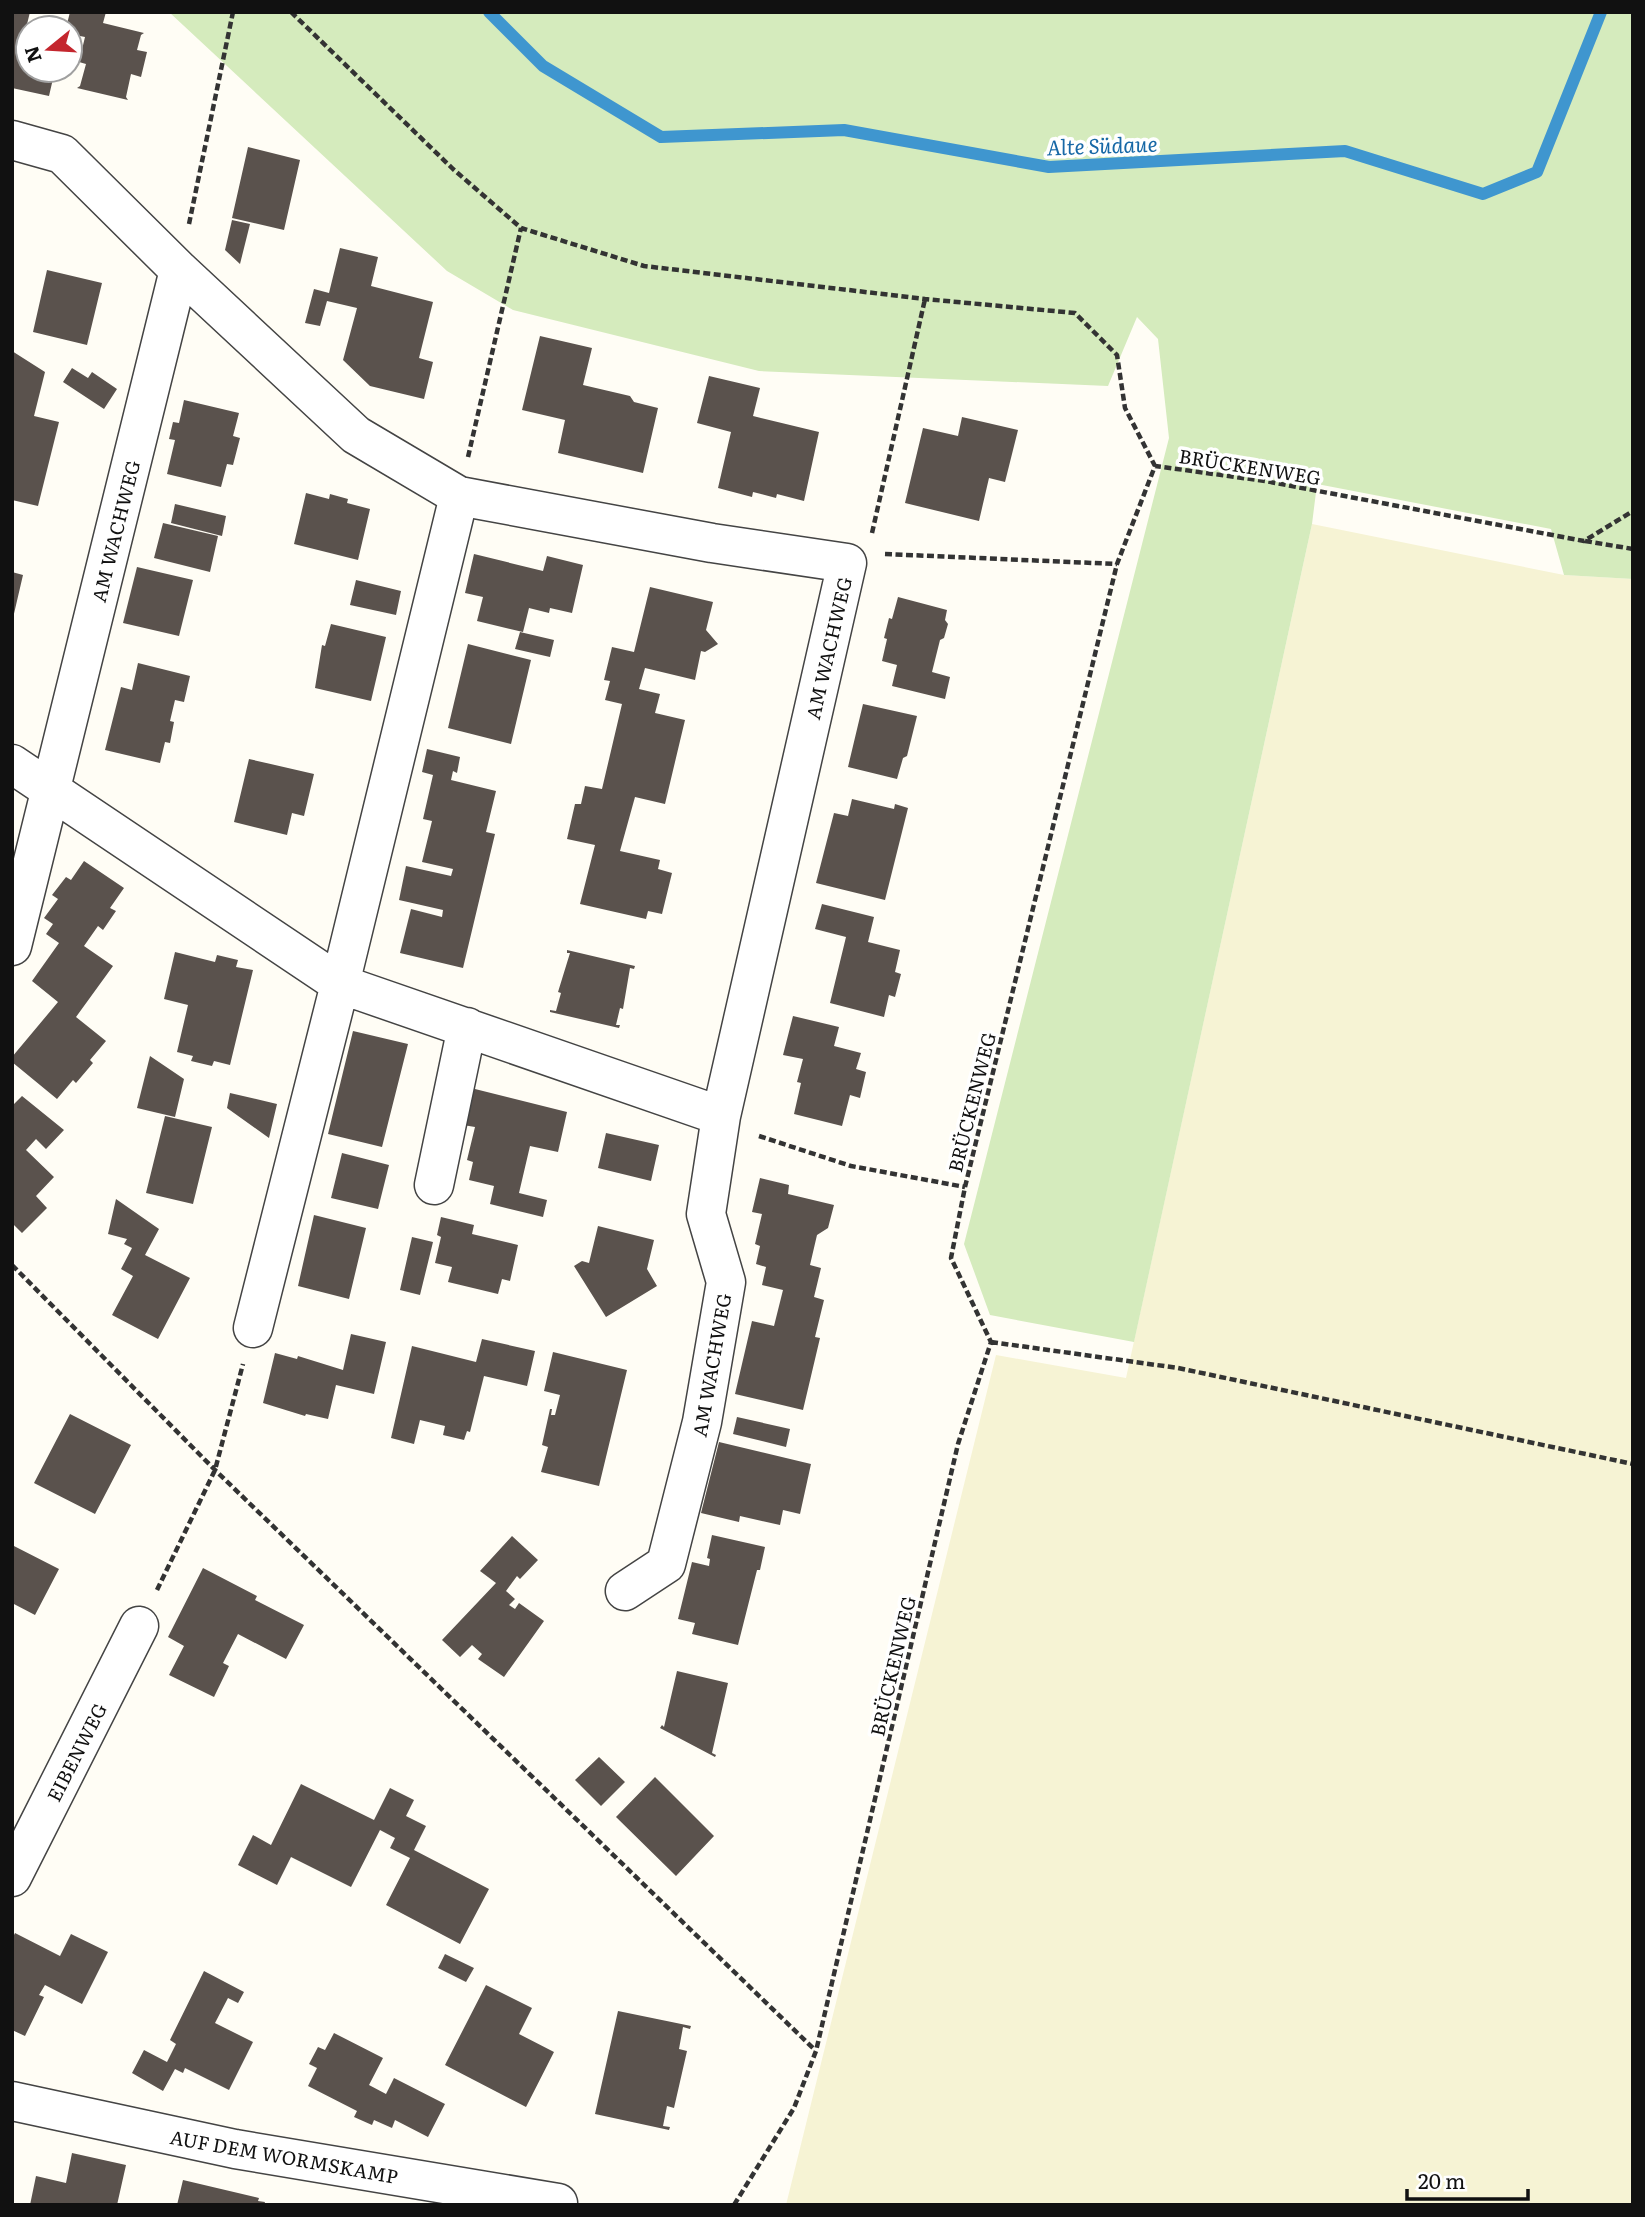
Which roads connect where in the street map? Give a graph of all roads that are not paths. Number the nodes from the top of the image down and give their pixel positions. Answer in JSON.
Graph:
{"nodes":[{"id":1,"x":12,"y":140,"type":"edge"},
{"id":2,"x":179,"y":270,"type":"junction"},
{"id":3,"x":459,"y":496,"type":"junction"},
{"id":4,"x":12,"y":764,"type":"edge"},
{"id":5,"x":50,"y":792,"type":"junction"},
{"id":6,"x":12,"y":946,"type":"edge"},
{"id":7,"x":340,"y":984,"type":"junction"},
{"id":8,"x":467,"y":1027,"type":"junction"},
{"id":9,"x":721,"y":1116,"type":"junction"},
{"id":10,"x":434,"y":1185,"type":"dead end"},
{"id":11,"x":253,"y":1328,"type":"road end"},
{"id":12,"x":625,"y":1591,"type":"dead end"},
{"id":13,"x":139,"y":1626,"type":"road end"},
{"id":14,"x":12,"y":1877,"type":"edge"},
{"id":15,"x":12,"y":2101,"type":"edge"},
{"id":16,"x":558,"y":2203,"type":"dead end"}],
"edges":[{"from":1,"to":2,"type":"street","name":"AM WACHWEG"},
{"from":2,"to":3,"type":"street","name":"AM WACHWEG"},
{"from":2,"to":5,"type":"street","name":"AM WACHWEG"},
{"from":3,"to":7,"type":"street"},
{"from":3,"to":9,"type":"street","name":"AM WACHWEG"},
{"from":4,"to":5,"type":"street"},
{"from":5,"to":6,"type":"street","name":"AM WACHWEG"},
{"from":5,"to":7,"type":"street"},
{"from":7,"to":8,"type":"street"},
{"from":7,"to":11,"type":"street"},
{"from":8,"to":9,"type":"street"},
{"from":8,"to":10,"type":"street"},
{"from":9,"to":12,"type":"street","name":"AM WACHWEG"},
{"from":13,"to":14,"type":"street","name":"EIBENWEG"},
{"from":15,"to":16,"type":"street","name":"AUF DEM WORMSKAMP"}]}
